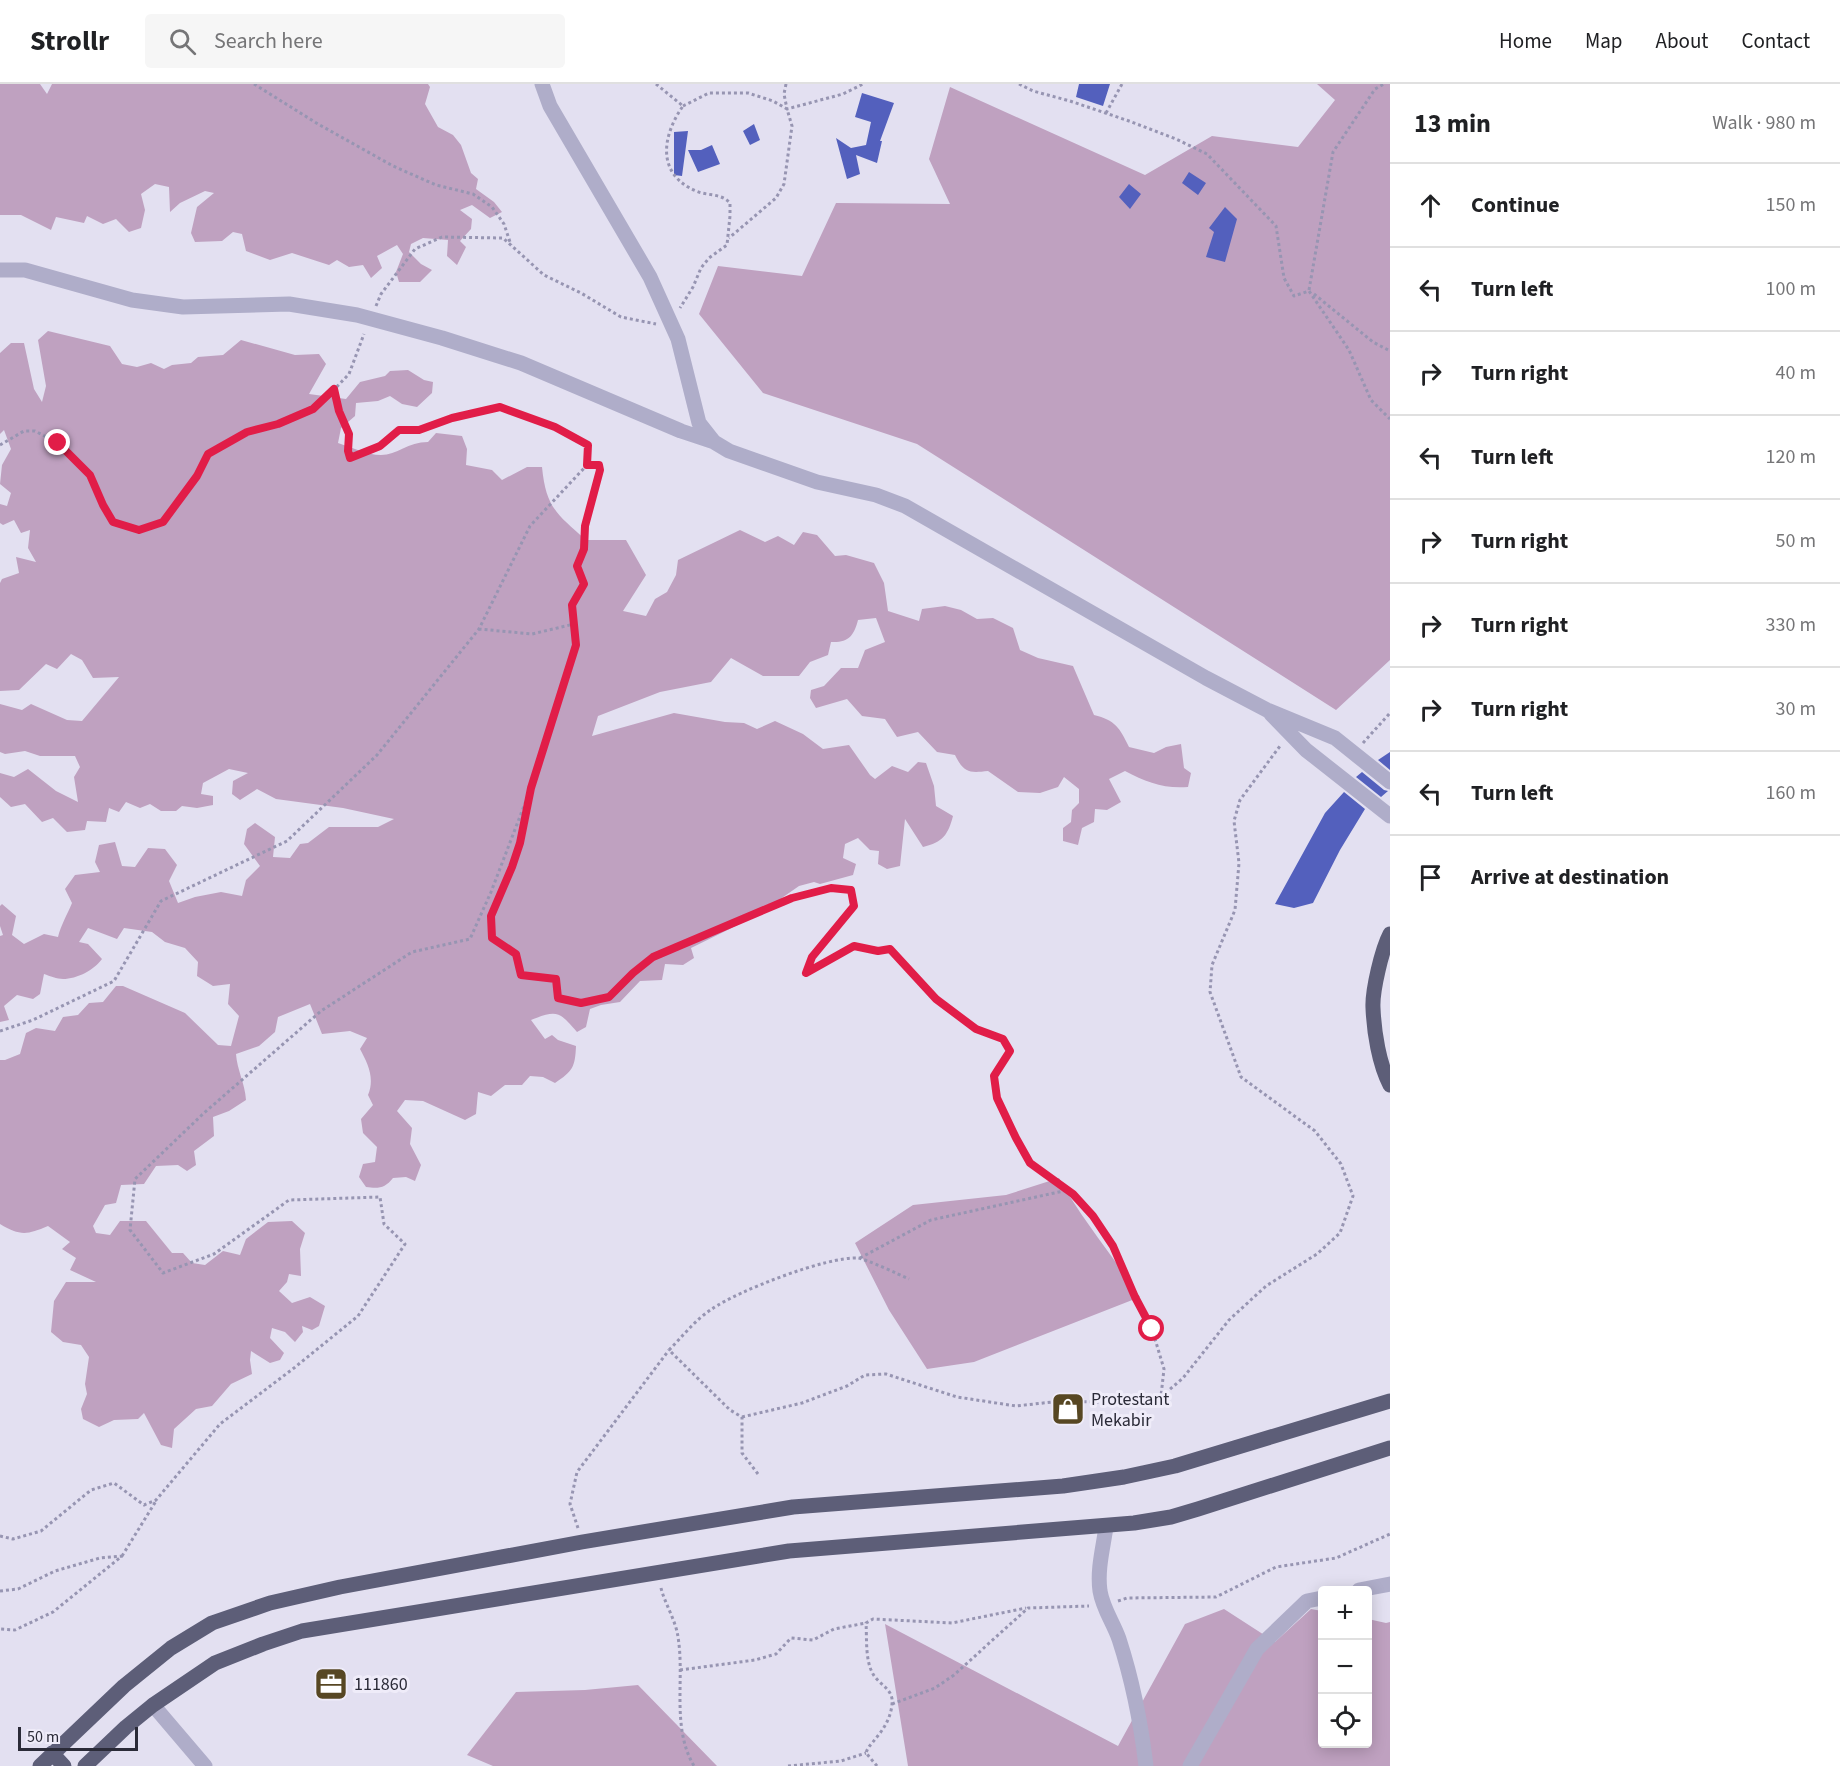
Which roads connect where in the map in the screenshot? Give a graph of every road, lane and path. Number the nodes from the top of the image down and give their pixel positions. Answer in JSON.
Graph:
{"nodes":[{"id":1,"x":254,"y":84,"type":"edge"},
{"id":2,"x":542,"y":84,"type":"edge"},
{"id":3,"x":656,"y":84,"type":"edge"},
{"id":4,"x":786,"y":84,"type":"edge"},
{"id":5,"x":864,"y":84,"type":"edge"},
{"id":6,"x":1019,"y":84,"type":"edge"},
{"id":7,"x":1122,"y":84,"type":"edge"},
{"id":8,"x":1384,"y":84,"type":"edge"},
{"id":9,"x":684,"y":106,"type":"junction"},
{"id":10,"x":787,"y":109,"type":"junction"},
{"id":11,"x":1106,"y":113,"type":"junction"},
{"id":12,"x":729,"y":238,"type":"junction"},
{"id":13,"x":511,"y":246,"type":"junction"},
{"id":14,"x":0,"y":270,"type":"edge"},
{"id":15,"x":1309,"y":291,"type":"junction"},
{"id":16,"x":376,"y":306,"type":"dead end"},
{"id":17,"x":671,"y":324,"type":"junction"},
{"id":18,"x":364,"y":334,"type":"dead end"},
{"id":19,"x":1390,"y":351,"type":"edge"},
{"id":20,"x":334,"y":389,"type":"junction"},
{"id":21,"x":1390,"y":419,"type":"edge"},
{"id":22,"x":714,"y":442,"type":"junction"},
{"id":23,"x":0,"y":445,"type":"edge"},
{"id":24,"x":587,"y":465,"type":"junction"},
{"id":25,"x":574,"y":624,"type":"junction"},
{"id":26,"x":479,"y":629,"type":"junction"},
{"id":27,"x":1267,"y":710,"type":"junction"},
{"id":28,"x":1390,"y":713,"type":"edge"},
{"id":29,"x":1290,"y":733,"type":"junction"},
{"id":30,"x":1354,"y":753,"type":"junction"},
{"id":31,"x":1390,"y":782,"type":"edge"},
{"id":32,"x":531,"y":788,"type":"junction"},
{"id":33,"x":1390,"y":816,"type":"edge"},
{"id":34,"x":1390,"y":934,"type":"edge"},
{"id":35,"x":0,"y":1031,"type":"edge"},
{"id":36,"x":1390,"y":1085,"type":"edge"},
{"id":37,"x":1068,"y":1190,"type":"junction"},
{"id":38,"x":860,"y":1258,"type":"junction"},
{"id":39,"x":909,"y":1279,"type":"dead end"},
{"id":40,"x":669,"y":1350,"type":"junction"},
{"id":41,"x":1161,"y":1397,"type":"junction"},
{"id":42,"x":1390,"y":1401,"type":"edge"},
{"id":43,"x":742,"y":1417,"type":"junction"},
{"id":44,"x":1390,"y":1448,"type":"edge"},
{"id":45,"x":758,"y":1474,"type":"dead end"},
{"id":46,"x":156,"y":1500,"type":"junction"},
{"id":47,"x":1106,"y":1527,"type":"junction"},
{"id":48,"x":1390,"y":1534,"type":"edge"},
{"id":49,"x":0,"y":1536,"type":"edge"},
{"id":50,"x":582,"y":1542,"type":"junction"},
{"id":51,"x":122,"y":1556,"type":"junction"},
{"id":52,"x":659,"y":1571,"type":"junction"},
{"id":53,"x":1390,"y":1584,"type":"edge"},
{"id":54,"x":1372,"y":1587,"type":"edge"},
{"id":55,"x":0,"y":1591,"type":"edge"},
{"id":56,"x":1318,"y":1599,"type":"edge"},
{"id":57,"x":1104,"y":1607,"type":"junction"},
{"id":58,"x":1028,"y":1608,"type":"junction"},
{"id":59,"x":866,"y":1623,"type":"junction"},
{"id":60,"x":0,"y":1629,"type":"edge"},
{"id":61,"x":680,"y":1670,"type":"junction"},
{"id":62,"x":892,"y":1704,"type":"junction"},
{"id":63,"x":153,"y":1705,"type":"junction"},
{"id":64,"x":52,"y":1753,"type":"junction"},
{"id":65,"x":866,"y":1753,"type":"junction"},
{"id":66,"x":40,"y":1766,"type":"edge"},
{"id":67,"x":64,"y":1766,"type":"edge"},
{"id":68,"x":86,"y":1766,"type":"edge"},
{"id":69,"x":205,"y":1766,"type":"edge"},
{"id":70,"x":694,"y":1766,"type":"edge"},
{"id":71,"x":788,"y":1766,"type":"edge"},
{"id":72,"x":877,"y":1766,"type":"edge"},
{"id":73,"x":1146,"y":1766,"type":"edge"},
{"id":74,"x":1190,"y":1766,"type":"edge"}],
"edges":[{"from":1,"to":13,"type":"path"},
{"from":2,"to":17,"type":"street"},
{"from":3,"to":9,"type":"path"},
{"from":4,"to":10,"type":"path"},
{"from":5,"to":10,"type":"path"},
{"from":6,"to":11,"type":"path"},
{"from":7,"to":11,"type":"path"},
{"from":8,"to":15,"type":"path"},
{"from":9,"to":10,"type":"path"},
{"from":9,"to":12,"type":"path"},
{"from":10,"to":12,"type":"path"},
{"from":11,"to":15,"type":"path"},
{"from":12,"to":17,"type":"path"},
{"from":13,"to":16,"type":"path"},
{"from":13,"to":17,"type":"path"},
{"from":14,"to":22,"type":"street"},
{"from":15,"to":19,"type":"path"},
{"from":15,"to":21,"type":"path"},
{"from":17,"to":22,"type":"street"},
{"from":18,"to":20,"type":"path"},
{"from":20,"to":23,"type":"path"},
{"from":20,"to":24,"type":"path"},
{"from":22,"to":27,"type":"street"},
{"from":24,"to":25,"type":"path"},
{"from":24,"to":26,"type":"path"},
{"from":25,"to":26,"type":"path"},
{"from":25,"to":32,"type":"path"},
{"from":26,"to":35,"type":"path"},
{"from":27,"to":29,"type":"street"},
{"from":27,"to":30,"type":"street"},
{"from":28,"to":30,"type":"path"},
{"from":29,"to":33,"type":"street"},
{"from":29,"to":41,"type":"path"},
{"from":30,"to":31,"type":"street"},
{"from":32,"to":37,"type":"path"},
{"from":32,"to":46,"type":"path"},
{"from":34,"to":36,"type":"main road"},
{"from":37,"to":38,"type":"path"},
{"from":37,"to":41,"type":"path"},
{"from":38,"to":39,"type":"path"},
{"from":38,"to":40,"type":"path"},
{"from":40,"to":43,"type":"path"},
{"from":40,"to":50,"type":"path"},
{"from":41,"to":43,"type":"path"},
{"from":42,"to":50,"type":"main road"},
{"from":43,"to":45,"type":"path"},
{"from":44,"to":47,"type":"main road"},
{"from":46,"to":49,"type":"path"},
{"from":46,"to":51,"type":"path"},
{"from":47,"to":52,"type":"main road"},
{"from":47,"to":57,"type":"street"},
{"from":48,"to":57,"type":"path"},
{"from":50,"to":64,"type":"main road"},
{"from":51,"to":55,"type":"path"},
{"from":51,"to":60,"type":"path"},
{"from":52,"to":61,"type":"path"},
{"from":52,"to":63,"type":"main road"},
{"from":53,"to":54,"type":"street"},
{"from":56,"to":74,"type":"street"},
{"from":57,"to":58,"type":"path"},
{"from":57,"to":73,"type":"street"},
{"from":58,"to":59,"type":"path"},
{"from":58,"to":62,"type":"path"},
{"from":59,"to":61,"type":"path"},
{"from":59,"to":62,"type":"path"},
{"from":61,"to":70,"type":"path"},
{"from":62,"to":65,"type":"path"},
{"from":63,"to":68,"type":"main road"},
{"from":63,"to":69,"type":"street"},
{"from":64,"to":66,"type":"main road"},
{"from":64,"to":67,"type":"main road"},
{"from":65,"to":71,"type":"path"},
{"from":65,"to":72,"type":"path"}]}
